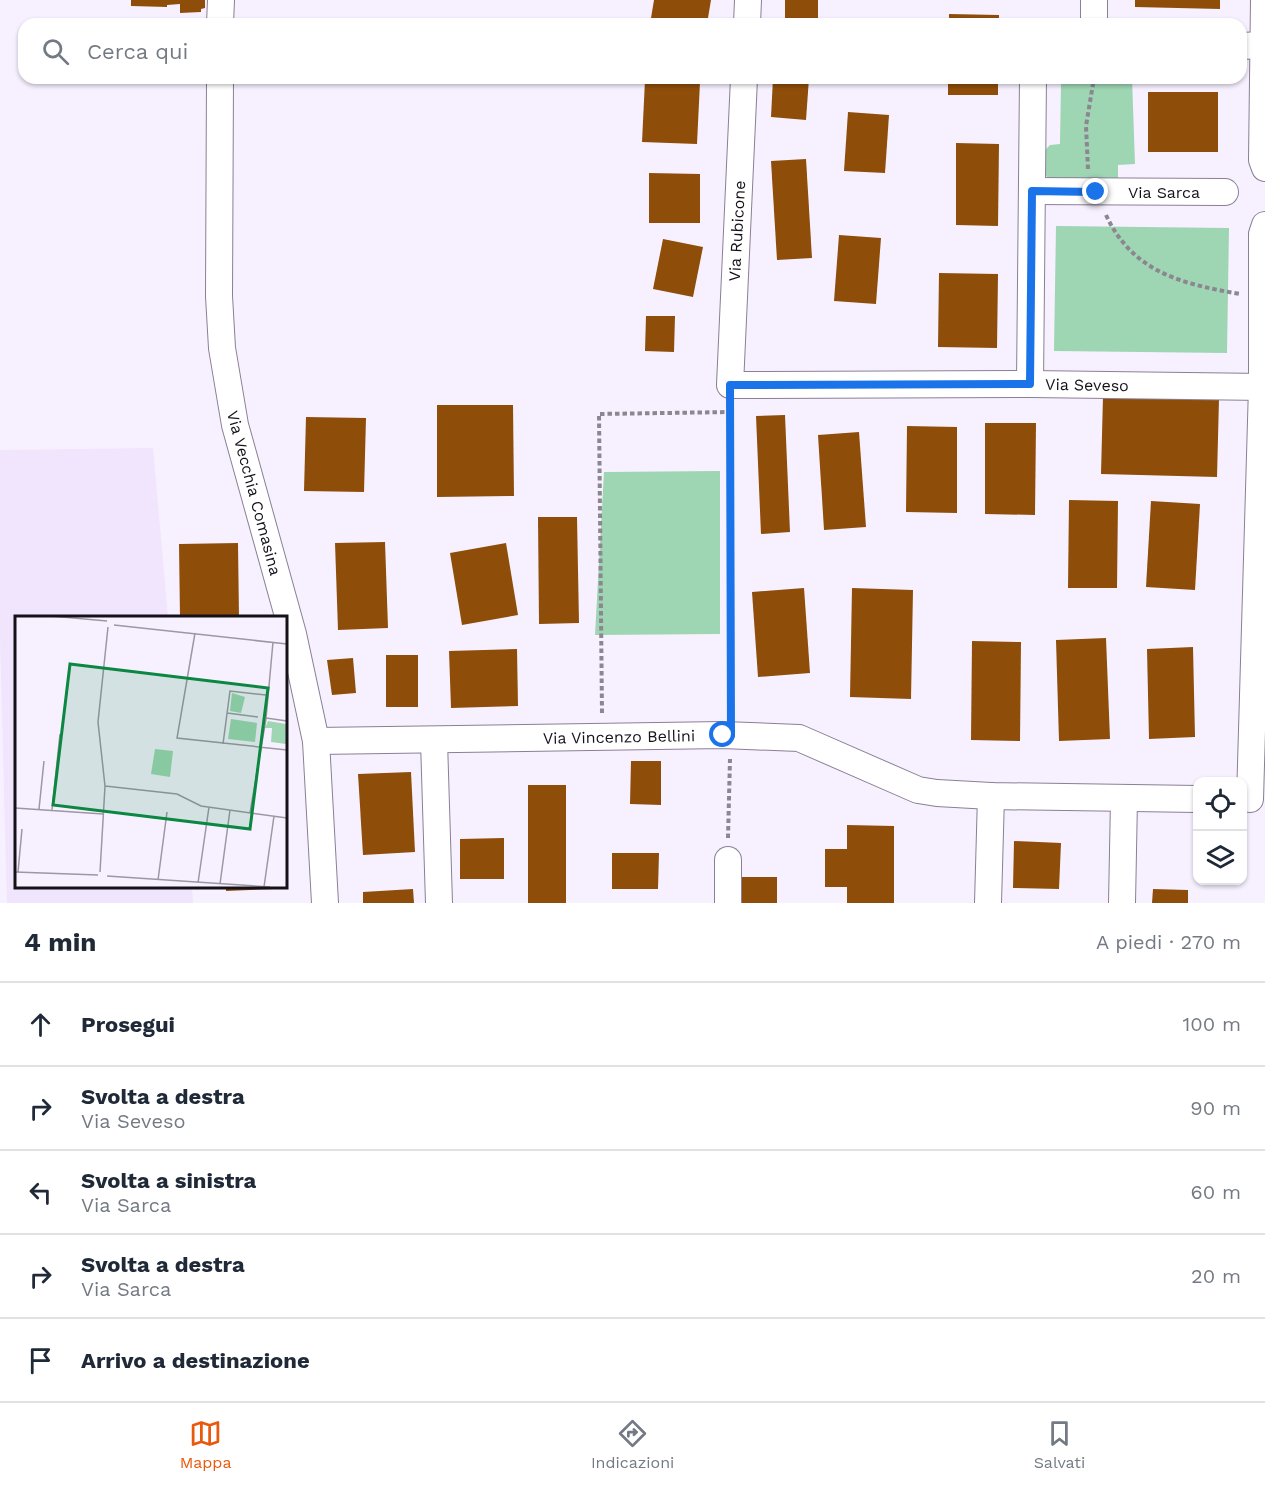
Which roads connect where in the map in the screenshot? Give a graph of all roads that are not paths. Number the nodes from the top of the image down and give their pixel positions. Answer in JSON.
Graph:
{"nodes":[{"id":1,"x":220,"y":0,"type":"edge"},
{"id":2,"x":748,"y":0,"type":"edge"},
{"id":3,"x":1094,"y":0,"type":"edge"},
{"id":4,"x":1263,"y":0,"type":"edge"},
{"id":5,"x":220,"y":18,"type":"edge"},
{"id":6,"x":747,"y":18,"type":"edge"},
{"id":7,"x":1094,"y":18,"type":"edge"},
{"id":8,"x":1252,"y":46,"type":"edge"},
{"id":9,"x":220,"y":84,"type":"edge"},
{"id":10,"x":744,"y":84,"type":"edge"},
{"id":11,"x":1033,"y":84,"type":"edge"},
{"id":12,"x":1265,"y":168,"type":"edge"},
{"id":13,"x":1032,"y":191,"type":"junction"},
{"id":14,"x":1225,"y":192,"type":"dead end"},
{"id":15,"x":1265,"y":225,"type":"edge"},
{"id":16,"x":1030,"y":384,"type":"junction"},
{"id":17,"x":730,"y":385,"type":"joint"},
{"id":18,"x":1264,"y":387,"type":"edge"},
{"id":19,"x":316,"y":741,"type":"junction"},
{"id":20,"x":434,"y":741,"type":"junction"},
{"id":21,"x":991,"y":796,"type":"junction"},
{"id":22,"x":1124,"y":799,"type":"junction"},
{"id":23,"x":1193,"y":799,"type":"edge"},
{"id":24,"x":1252,"y":799,"type":"edge"},
{"id":25,"x":728,"y":860,"type":"road end"},
{"id":26,"x":326,"y":903,"type":"edge"},
{"id":27,"x":439,"y":903,"type":"edge"},
{"id":28,"x":728,"y":903,"type":"edge"},
{"id":29,"x":988,"y":903,"type":"edge"},
{"id":30,"x":1122,"y":903,"type":"edge"}],
"edges":[{"from":1,"to":5,"type":"street"},
{"from":2,"to":6,"type":"street"},
{"from":3,"to":7,"type":"street"},
{"from":4,"to":8,"type":"street"},
{"from":8,"to":12,"type":"street"},
{"from":9,"to":19,"type":"street","name":"Via Vecchia Comasina"},
{"from":10,"to":17,"type":"street","name":"Via Rubicone"},
{"from":11,"to":13,"type":"street"},
{"from":13,"to":14,"type":"street","name":"Via Sarca"},
{"from":13,"to":16,"type":"street"},
{"from":15,"to":18,"type":"street"},
{"from":16,"to":17,"type":"street","name":"Via Seveso"},
{"from":16,"to":18,"type":"street","name":"Via Seveso"},
{"from":18,"to":24,"type":"street"},
{"from":19,"to":20,"type":"street","name":"Via Vincenzo Bellini"},
{"from":19,"to":26,"type":"street","name":"Via Vecchia Comasina"},
{"from":20,"to":21,"type":"street","name":"Via Vincenzo Bellini"},
{"from":20,"to":27,"type":"street"},
{"from":21,"to":22,"type":"street","name":"Via Vincenzo Bellini"},
{"from":21,"to":29,"type":"street"},
{"from":22,"to":23,"type":"street","name":"Via Vincenzo Bellini"},
{"from":22,"to":30,"type":"street"},
{"from":25,"to":28,"type":"street"}]}
